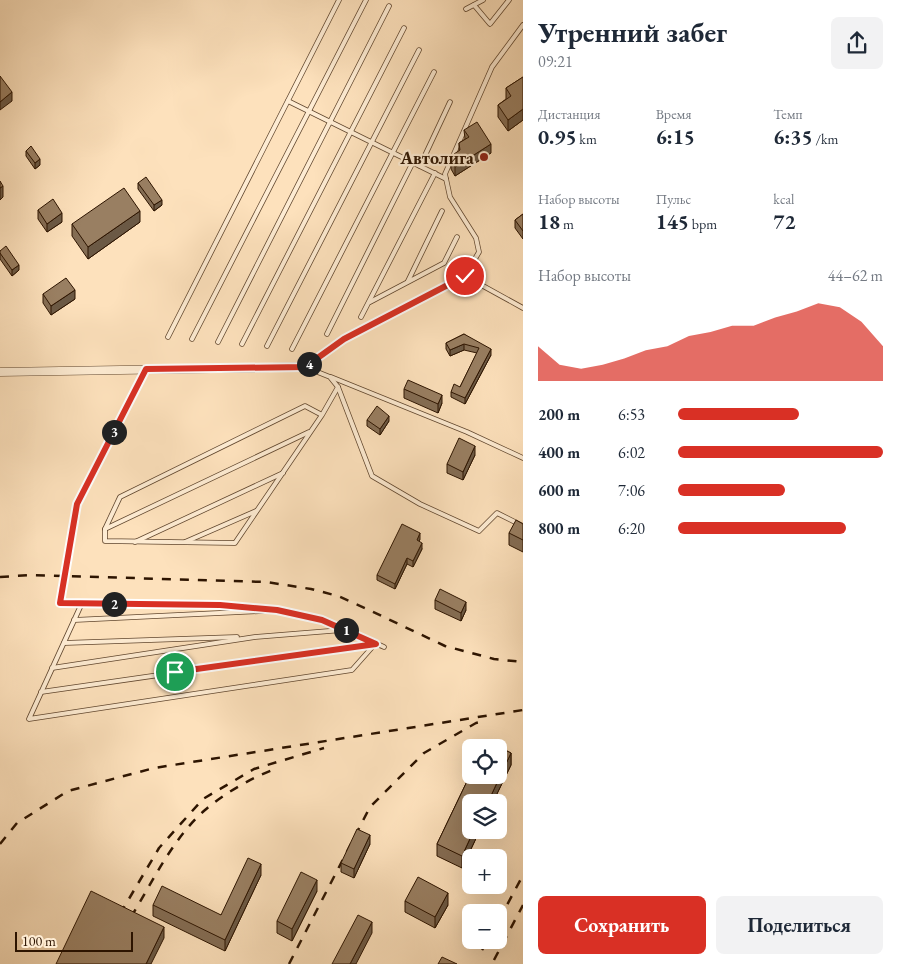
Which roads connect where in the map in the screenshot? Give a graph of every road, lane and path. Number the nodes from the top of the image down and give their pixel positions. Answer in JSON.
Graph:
{"nodes":[{"id":1,"x":339,"y":0,"type":"edge"},
{"id":2,"x":366,"y":0,"type":"edge"},
{"id":3,"x":483,"y":0,"type":"edge"},
{"id":4,"x":509,"y":0,"type":"edge"},
{"id":5,"x":474,"y":5,"type":"junction"},
{"id":6,"x":388,"y":6,"type":"dead end"},
{"id":7,"x":466,"y":8,"type":"dead end"},
{"id":8,"x":523,"y":25,"type":"edge"},
{"id":9,"x":404,"y":28,"type":"dead end"},
{"id":10,"x":419,"y":50,"type":"dead end"},
{"id":11,"x":434,"y":72,"type":"dead end"},
{"id":12,"x":288,"y":101,"type":"junction"},
{"id":13,"x":450,"y":102,"type":"dead end"},
{"id":14,"x":309,"y":111,"type":"junction"},
{"id":15,"x":330,"y":121,"type":"junction"},
{"id":16,"x":351,"y":132,"type":"junction"},
{"id":17,"x":372,"y":142,"type":"junction"},
{"id":18,"x":393,"y":152,"type":"junction"},
{"id":19,"x":413,"y":162,"type":"junction"},
{"id":20,"x":420,"y":166,"type":"junction"},
{"id":21,"x":435,"y":173,"type":"junction"},
{"id":22,"x":446,"y":179,"type":"junction"},
{"id":23,"x":442,"y":212,"type":"dead end"},
{"id":24,"x":457,"y":237,"type":"dead end"},
{"id":25,"x":465,"y":276,"type":"junction"},
{"id":26,"x":408,"y":282,"type":"junction"},
{"id":27,"x":368,"y":302,"type":"junction"},
{"id":28,"x":523,"y":308,"type":"edge"},
{"id":29,"x":361,"y":317,"type":"dead end"},
{"id":30,"x":327,"y":334,"type":"dead end"},
{"id":31,"x":168,"y":337,"type":"dead end"},
{"id":32,"x":192,"y":339,"type":"dead end"},
{"id":33,"x":218,"y":342,"type":"dead end"},
{"id":34,"x":242,"y":344,"type":"dead end"},
{"id":35,"x":267,"y":346,"type":"dead end"},
{"id":36,"x":292,"y":349,"type":"dead end"},
{"id":37,"x":305,"y":367,"type":"junction"},
{"id":38,"x":146,"y":369,"type":"junction"},
{"id":39,"x":0,"y":372,"type":"edge"},
{"id":40,"x":330,"y":376,"type":"junction"},
{"id":41,"x":338,"y":387,"type":"junction"},
{"id":42,"x":322,"y":415,"type":"junction"},
{"id":43,"x":310,"y":432,"type":"junction"},
{"id":44,"x":523,"y":458,"type":"edge"},
{"id":45,"x":283,"y":472,"type":"junction"},
{"id":46,"x":257,"y":511,"type":"junction"},
{"id":47,"x":523,"y":526,"type":"edge"},
{"id":48,"x":105,"y":528,"type":"junction"},
{"id":49,"x":133,"y":543,"type":"junction"},
{"id":50,"x":182,"y":543,"type":"junction"},
{"id":51,"x":82,"y":603,"type":"junction"},
{"id":52,"x":277,"y":610,"type":"junction"},
{"id":53,"x":74,"y":620,"type":"junction"},
{"id":54,"x":345,"y":630,"type":"junction"},
{"id":55,"x":255,"y":637,"type":"junction"},
{"id":56,"x":64,"y":643,"type":"junction"},
{"id":57,"x":376,"y":644,"type":"junction"},
{"id":58,"x":384,"y":647,"type":"dead end"},
{"id":59,"x":52,"y":668,"type":"junction"},
{"id":60,"x":42,"y":692,"type":"junction"}],
"edges":[{"from":1,"to":12,"type":"lane"},
{"from":2,"to":14,"type":"lane"},
{"from":3,"to":5,"type":"lane"},
{"from":4,"to":5,"type":"lane"},
{"from":5,"to":7,"type":"lane"},
{"from":6,"to":15,"type":"lane"},
{"from":8,"to":22,"type":"lane"},
{"from":9,"to":16,"type":"lane"},
{"from":10,"to":17,"type":"lane"},
{"from":11,"to":18,"type":"lane"},
{"from":12,"to":14,"type":"lane"},
{"from":12,"to":31,"type":"lane"},
{"from":13,"to":20,"type":"lane"},
{"from":14,"to":15,"type":"lane"},
{"from":14,"to":32,"type":"lane"},
{"from":15,"to":16,"type":"lane"},
{"from":15,"to":33,"type":"lane"},
{"from":16,"to":17,"type":"lane"},
{"from":16,"to":34,"type":"lane"},
{"from":17,"to":18,"type":"lane"},
{"from":17,"to":35,"type":"lane"},
{"from":18,"to":19,"type":"lane"},
{"from":18,"to":36,"type":"lane"},
{"from":19,"to":20,"type":"lane"},
{"from":19,"to":30,"type":"lane"},
{"from":20,"to":21,"type":"lane"},
{"from":21,"to":22,"type":"lane"},
{"from":21,"to":27,"type":"lane"},
{"from":22,"to":25,"type":"lane"},
{"from":23,"to":26,"type":"lane"},
{"from":24,"to":26,"type":"lane"},
{"from":25,"to":28,"type":"lane"},
{"from":25,"to":37,"type":"lane"},
{"from":26,"to":27,"type":"lane"},
{"from":27,"to":29,"type":"lane"},
{"from":37,"to":38,"type":"street"},
{"from":37,"to":40,"type":"lane"},
{"from":38,"to":39,"type":"street"},
{"from":38,"to":51,"type":"lane"},
{"from":40,"to":41,"type":"lane"},
{"from":40,"to":44,"type":"lane"},
{"from":41,"to":42,"type":"lane"},
{"from":41,"to":47,"type":"lane"},
{"from":42,"to":43,"type":"lane"},
{"from":42,"to":48,"type":"lane"},
{"from":43,"to":45,"type":"lane"},
{"from":43,"to":48,"type":"lane"},
{"from":45,"to":46,"type":"lane"},
{"from":45,"to":49,"type":"lane"},
{"from":46,"to":50,"type":"lane"},
{"from":46,"to":50,"type":"lane"},
{"from":48,"to":49,"type":"lane"},
{"from":49,"to":50,"type":"lane"},
{"from":51,"to":52,"type":"lane"},
{"from":51,"to":53,"type":"lane"},
{"from":52,"to":53,"type":"lane"},
{"from":52,"to":54,"type":"lane"},
{"from":53,"to":56,"type":"lane"},
{"from":54,"to":55,"type":"lane"},
{"from":54,"to":57,"type":"lane"},
{"from":55,"to":56,"type":"lane"},
{"from":55,"to":59,"type":"lane"},
{"from":56,"to":59,"type":"lane"},
{"from":57,"to":58,"type":"lane"},
{"from":57,"to":60,"type":"lane"},
{"from":57,"to":60,"type":"lane"},
{"from":59,"to":60,"type":"lane"}]}
